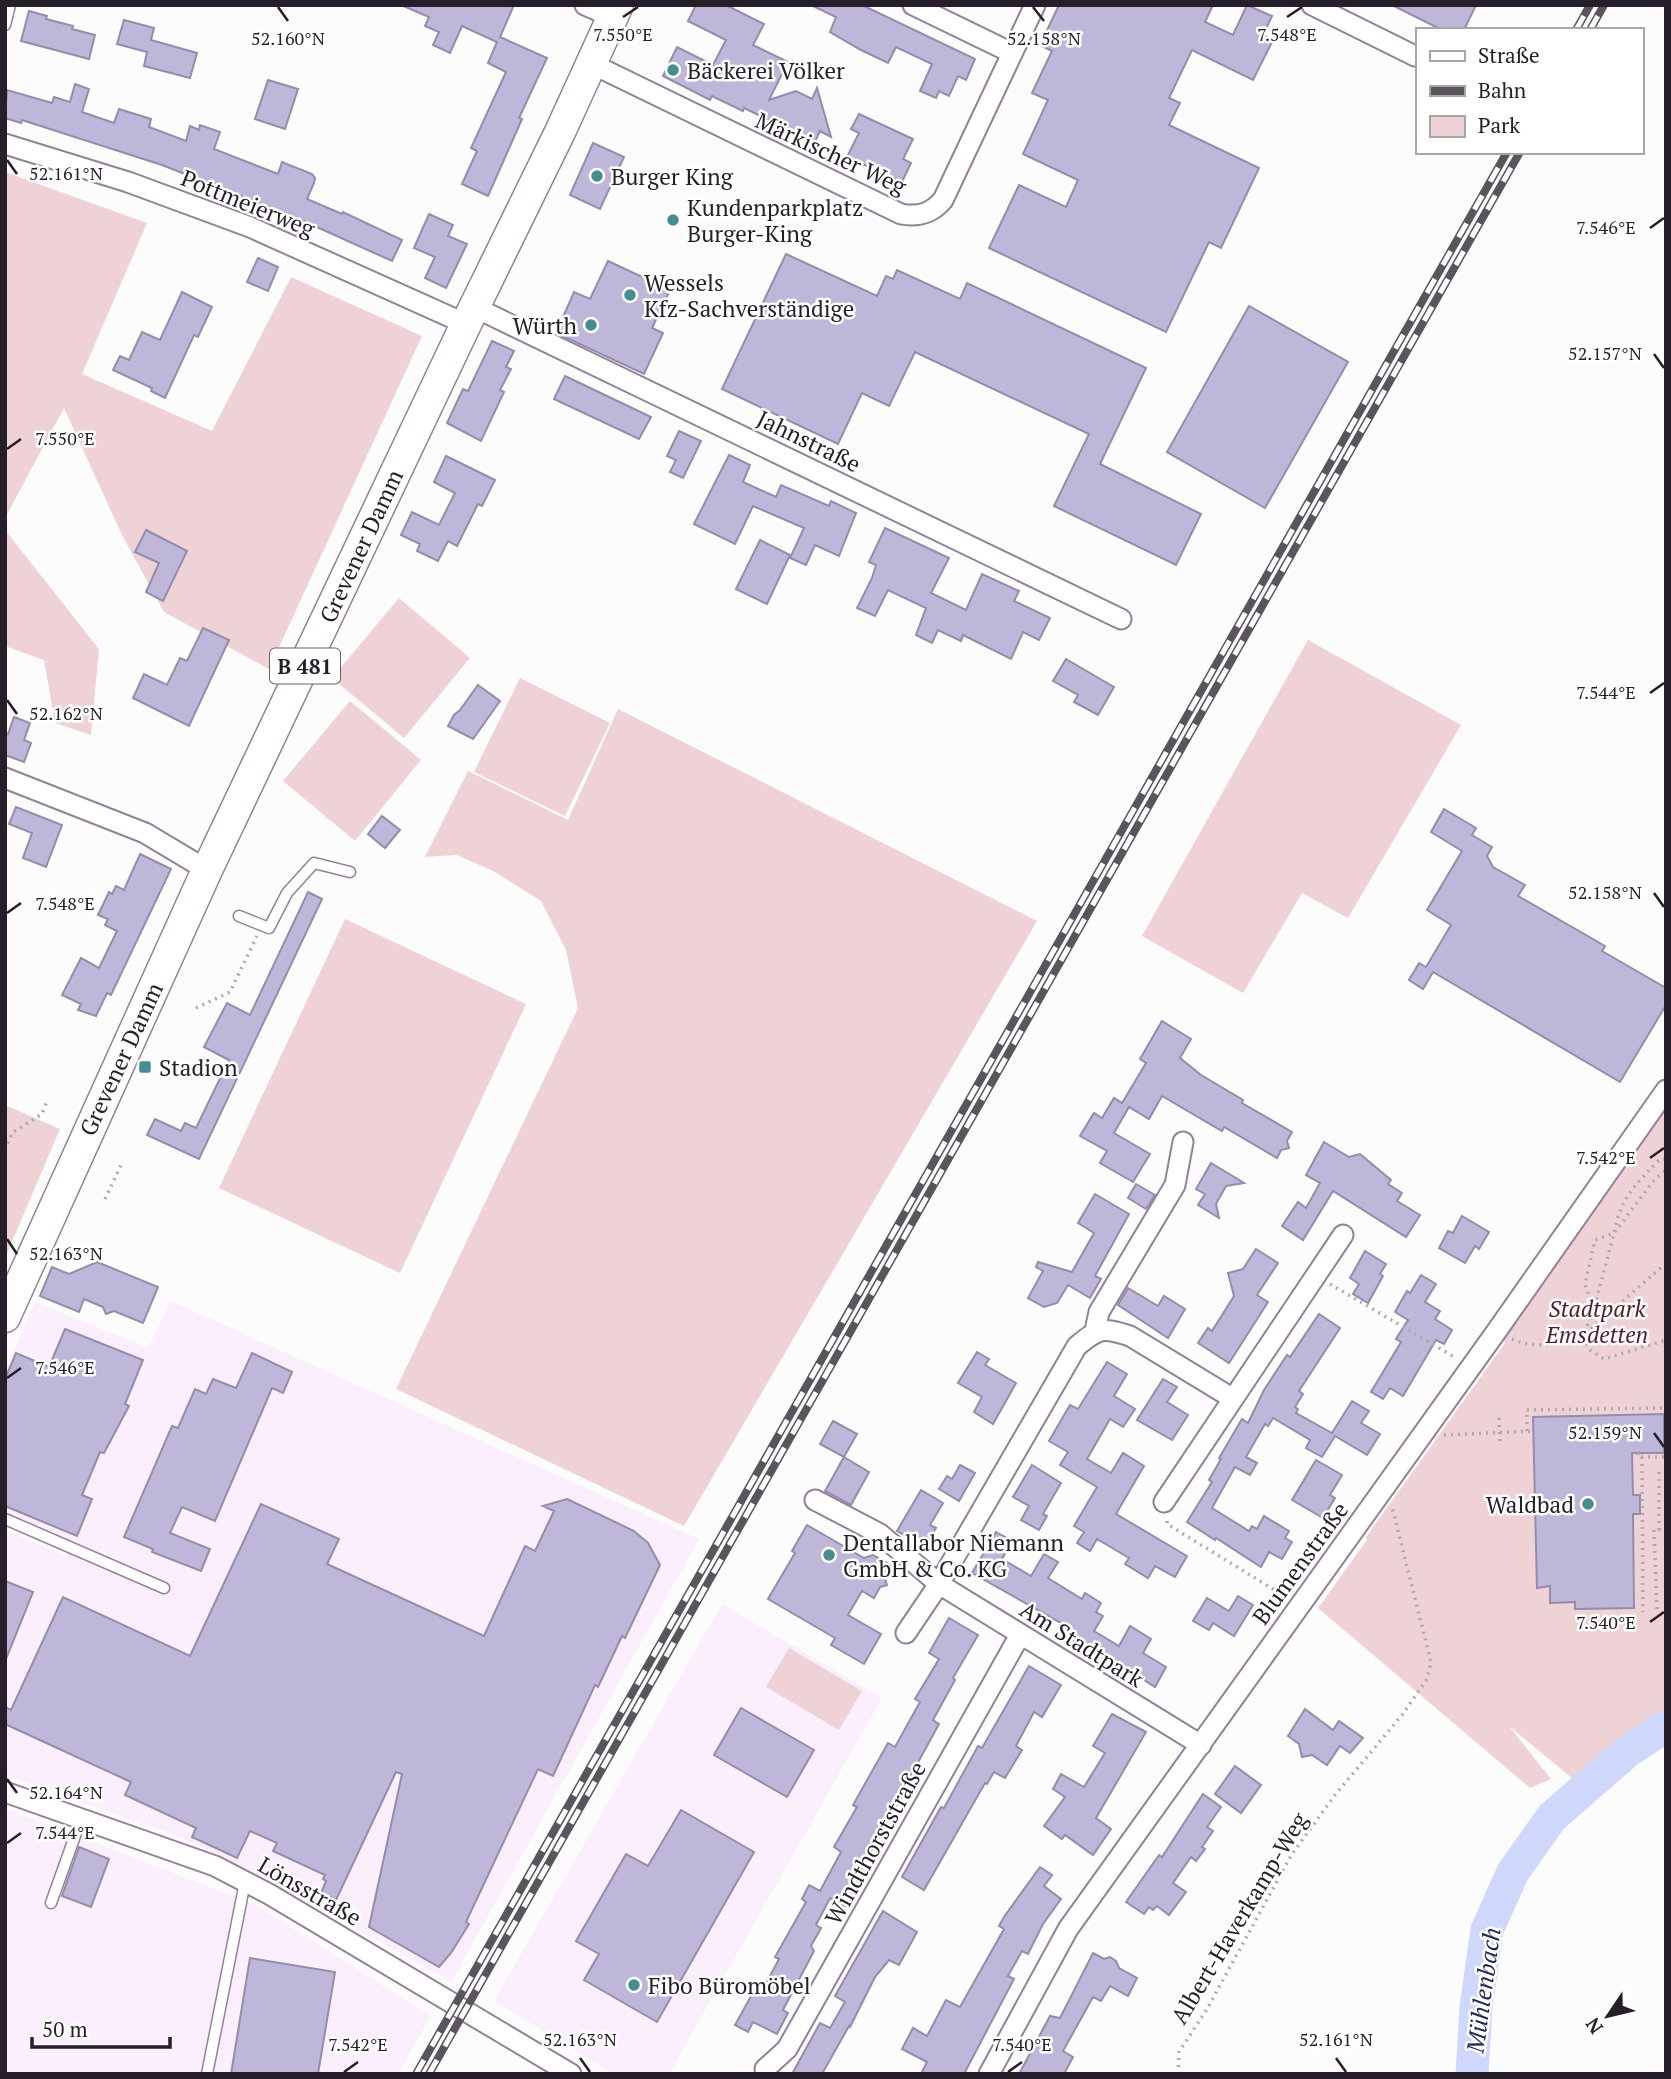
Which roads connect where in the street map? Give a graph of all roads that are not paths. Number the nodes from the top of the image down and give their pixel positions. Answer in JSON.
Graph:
{"nodes":[{"id":1,"x":10,"y":5,"type":"edge"},
{"id":2,"x":913,"y":5,"type":"edge"},
{"id":3,"x":1035,"y":5,"type":"edge"},
{"id":4,"x":1312,"y":5,"type":"edge"},
{"id":5,"x":605,"y":9,"type":"edge"},
{"id":6,"x":5,"y":25,"type":"edge"},
{"id":7,"x":1012,"y":53,"type":"junction"},
{"id":8,"x":1415,"y":56,"type":"dead end"},
{"id":9,"x":590,"y":63,"type":"junction"},
{"id":10,"x":5,"y":144,"type":"edge"},
{"id":11,"x":470,"y":316,"type":"junction"},
{"id":12,"x":1121,"y":619,"type":"dead end"},
{"id":13,"x":5,"y":778,"type":"edge"},
{"id":14,"x":207,"y":870,"type":"junction"},
{"id":15,"x":350,"y":872,"type":"dead end"},
{"id":16,"x":239,"y":916,"type":"dead end"},
{"id":17,"x":1666,"y":1090,"type":"edge"},
{"id":18,"x":1183,"y":1142,"type":"dead end"},
{"id":19,"x":1343,"y":1235,"type":"dead end"},
{"id":20,"x":5,"y":1317,"type":"edge"},
{"id":21,"x":1096,"y":1331,"type":"junction"},
{"id":22,"x":1232,"y":1398,"type":"junction"},
{"id":23,"x":815,"y":1500,"type":"dead end"},
{"id":24,"x":1164,"y":1502,"type":"road end"},
{"id":25,"x":5,"y":1520,"type":"edge"},
{"id":26,"x":939,"y":1584,"type":"junction"},
{"id":27,"x":164,"y":1588,"type":"dead end"},
{"id":28,"x":906,"y":1633,"type":"dead end"},
{"id":29,"x":1020,"y":1635,"type":"junction"},
{"id":30,"x":1201,"y":1745,"type":"junction"},
{"id":31,"x":5,"y":1793,"type":"edge"},
{"id":32,"x":81,"y":1819,"type":"junction"},
{"id":33,"x":245,"y":1882,"type":"junction"},
{"id":34,"x":51,"y":1903,"type":"dead end"},
{"id":35,"x":765,"y":2069,"type":"dead end"},
{"id":36,"x":207,"y":2074,"type":"edge"},
{"id":37,"x":571,"y":2074,"type":"edge"},
{"id":38,"x":989,"y":2074,"type":"edge"}],
"edges":[{"from":1,"to":6,"type":"lane"},
{"from":2,"to":7,"type":"street"},
{"from":3,"to":7,"type":"street","name":"Märkischer Weg"},
{"from":4,"to":8,"type":"street"},
{"from":5,"to":9,"type":"main road","name":"Grevener Damm","number":"B 481"},
{"from":7,"to":9,"type":"street","name":"Märkischer Weg"},
{"from":9,"to":11,"type":"main road","name":"Grevener Damm","number":"B 481"},
{"from":10,"to":11,"type":"street","name":"Pottmeierweg"},
{"from":11,"to":12,"type":"street","name":"Jahnstraße"},
{"from":11,"to":14,"type":"main road","name":"Grevener Damm","number":"B 481"},
{"from":13,"to":14,"type":"street"},
{"from":14,"to":20,"type":"main road","name":"Grevener Damm","number":"B 481"},
{"from":15,"to":16,"type":"lane"},
{"from":17,"to":30,"type":"street","name":"Blumenstraße"},
{"from":18,"to":21,"type":"street"},
{"from":19,"to":22,"type":"street"},
{"from":21,"to":22,"type":"street"},
{"from":21,"to":26,"type":"street"},
{"from":22,"to":24,"type":"street"},
{"from":23,"to":26,"type":"street","name":"Am Stadtpark"},
{"from":25,"to":27,"type":"lane"},
{"from":26,"to":28,"type":"street"},
{"from":26,"to":29,"type":"street","name":"Am Stadtpark"},
{"from":29,"to":30,"type":"street","name":"Am Stadtpark"},
{"from":29,"to":35,"type":"street","name":"Windthorststraße"},
{"from":30,"to":38,"type":"street","name":"Blumenstraße"},
{"from":31,"to":32,"type":"street","name":"Lönsstraße"},
{"from":32,"to":33,"type":"street","name":"Lönsstraße"},
{"from":32,"to":34,"type":"lane"},
{"from":33,"to":36,"type":"lane"},
{"from":33,"to":37,"type":"street","name":"Lönsstraße"}]}
